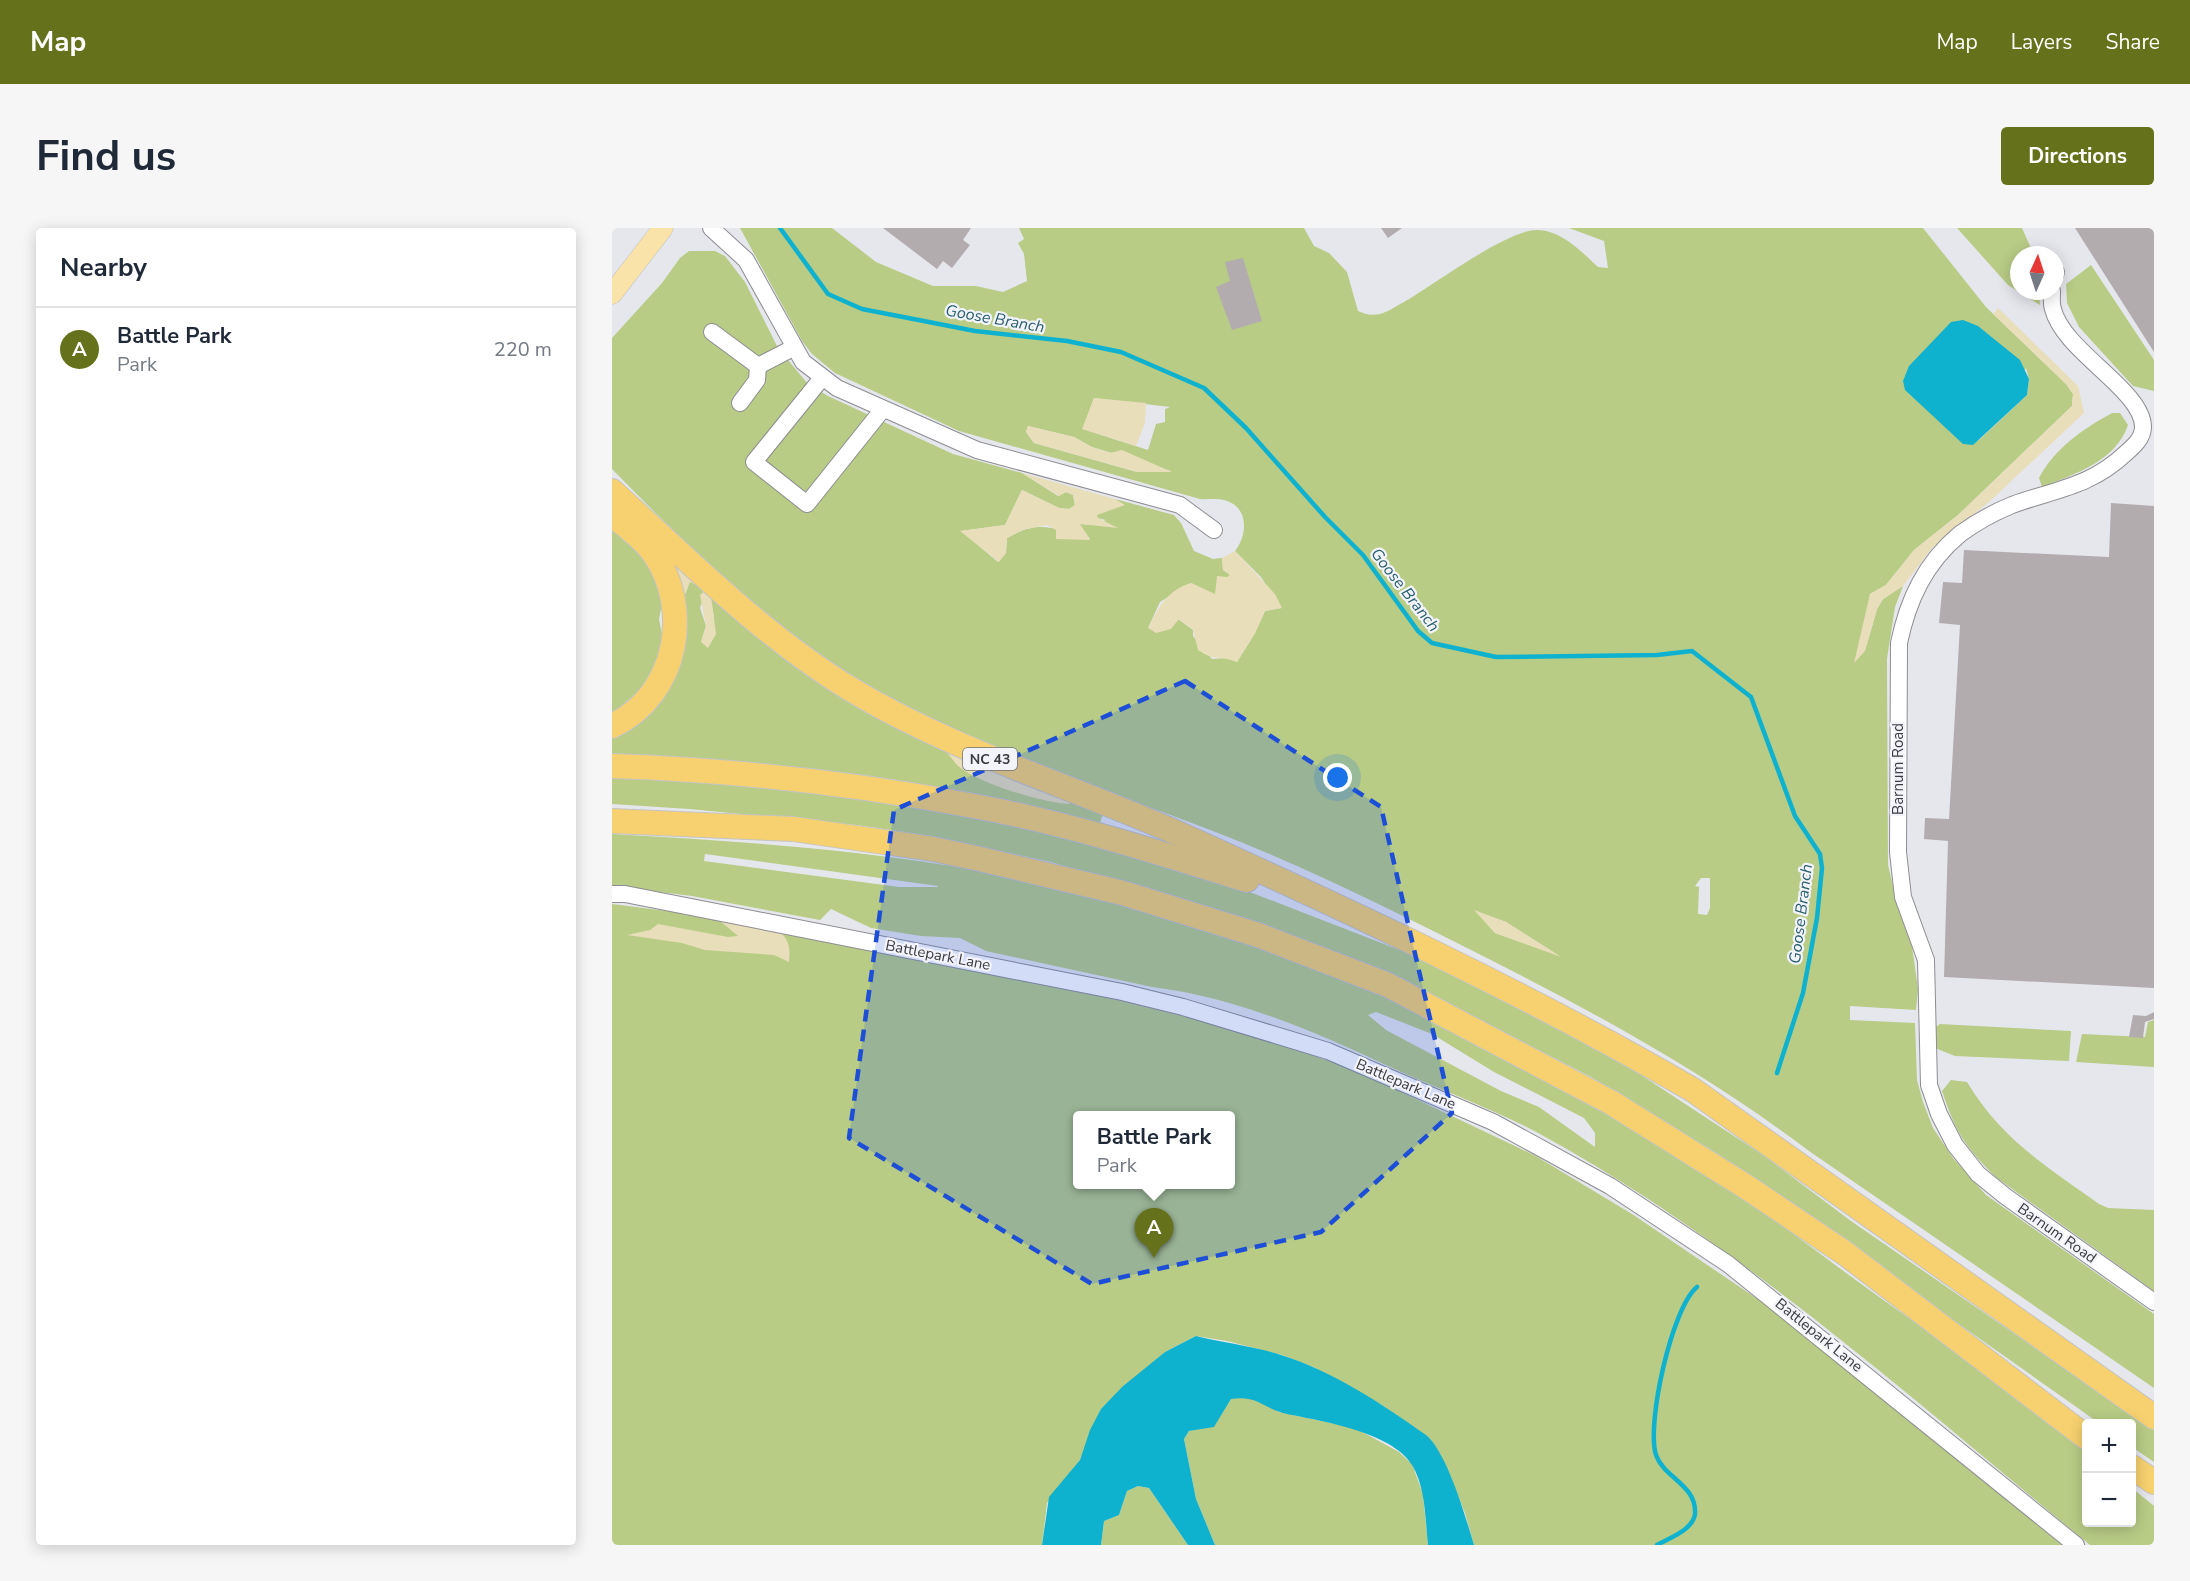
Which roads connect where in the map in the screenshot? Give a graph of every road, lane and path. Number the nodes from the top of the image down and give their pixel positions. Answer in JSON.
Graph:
{"nodes":[{"id":1,"x":663,"y":228,"type":"edge"},
{"id":2,"x":711,"y":228,"type":"edge"},
{"id":3,"x":612,"y":294,"type":"edge"},
{"id":4,"x":2052,"y":300,"type":"edge"},
{"id":5,"x":712,"y":332,"type":"dead end"},
{"id":6,"x":793,"y":348,"type":"junction"},
{"id":7,"x":758,"y":366,"type":"junction"},
{"id":8,"x":822,"y":378,"type":"junction"},
{"id":9,"x":740,"y":403,"type":"dead end"},
{"id":10,"x":883,"y":409,"type":"junction"},
{"id":11,"x":612,"y":491,"type":"edge"},
{"id":12,"x":612,"y":514,"type":"edge"},
{"id":13,"x":1214,"y":530,"type":"dead end"},
{"id":14,"x":612,"y":726,"type":"edge"},
{"id":15,"x":612,"y":766,"type":"edge"},
{"id":16,"x":612,"y":821,"type":"edge"},
{"id":17,"x":612,"y":894,"type":"edge"},
{"id":18,"x":1417,"y":946,"type":"junction"},
{"id":19,"x":2154,"y":1302,"type":"edge"},
{"id":20,"x":2154,"y":1417,"type":"edge"},
{"id":21,"x":2082,"y":1434,"type":"edge"},
{"id":22,"x":2136,"y":1470,"type":"edge"},
{"id":23,"x":2154,"y":1482,"type":"edge"},
{"id":24,"x":2076,"y":1545,"type":"edge"}],
"edges":[{"from":1,"to":3,"type":"main road"},
{"from":2,"to":6,"type":"street"},
{"from":4,"to":19,"type":"street","name":"Barnum Road"},
{"from":5,"to":7,"type":"street"},
{"from":6,"to":7,"type":"street"},
{"from":6,"to":8,"type":"street"},
{"from":7,"to":9,"type":"street"},
{"from":8,"to":10,"type":"street"},
{"from":8,"to":10,"type":"street"},
{"from":10,"to":13,"type":"street"},
{"from":11,"to":18,"type":"highway","number":"NC 43"},
{"from":12,"to":14,"type":"highway"},
{"from":15,"to":18,"type":"highway"},
{"from":16,"to":21,"type":"highway"},
{"from":17,"to":24,"type":"street","name":"Battlepark Lane"},
{"from":18,"to":20,"type":"highway"},
{"from":22,"to":23,"type":"highway"}]}
